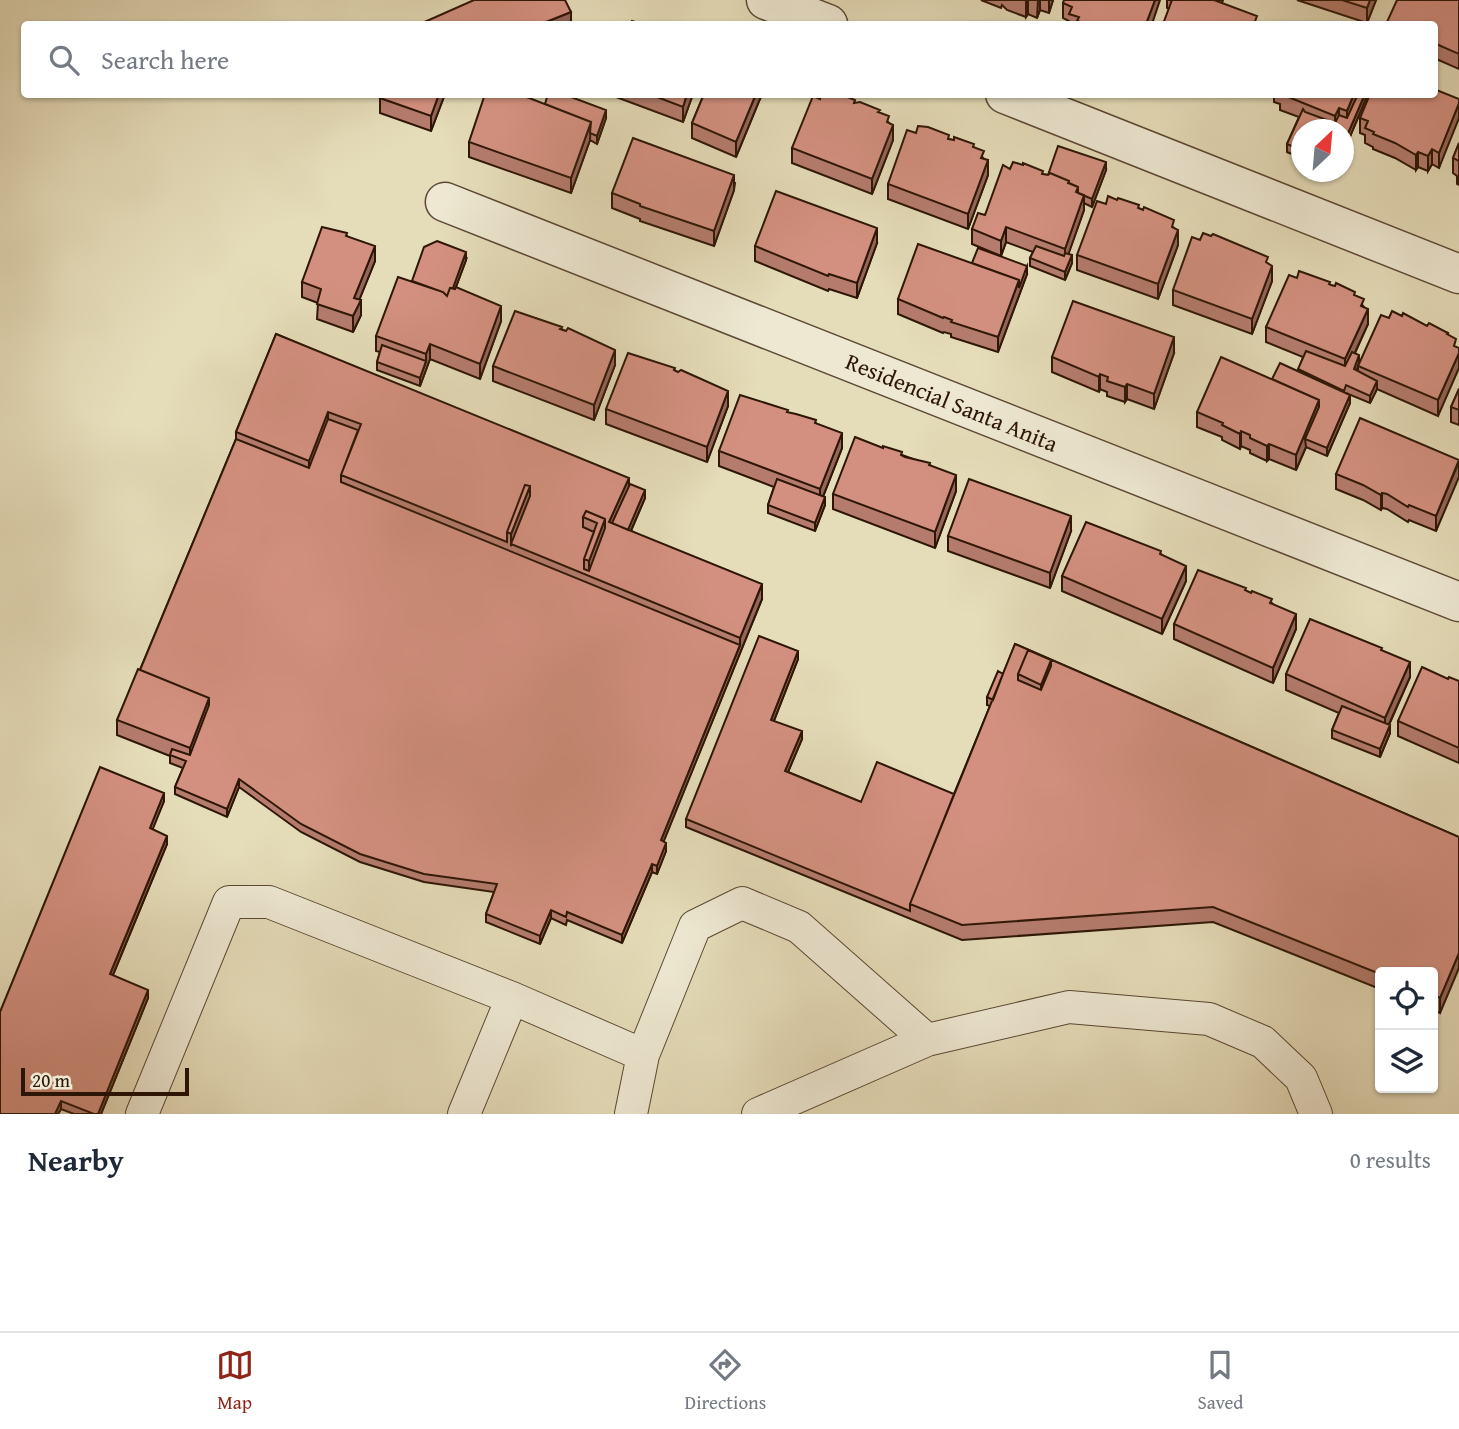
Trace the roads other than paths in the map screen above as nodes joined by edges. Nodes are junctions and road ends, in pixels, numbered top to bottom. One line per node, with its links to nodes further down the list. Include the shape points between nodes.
1 (766, 0): 2 (street)
2 (820, 21)
3 (1015, 98): 5 (street)
4 (445, 202): 6 (street, Residencial Santa Anita)
5 (1459, 274)
6 (1459, 602)
7 (512, 998): 9 (lane); 10 (lane, via 269,902 229,902); 11 (lane)
8 (927, 1040): 9 (lane, via 799,927 742,904 695,926); 13 (lane); 14 (lane, via 1069,1007 1209,1019 1263,1042 1301,1079)
9 (643, 1055): 12 (lane)
10 (142, 1114)
11 (464, 1114)
12 (631, 1114)
13 (758, 1114)
14 (1316, 1114)

